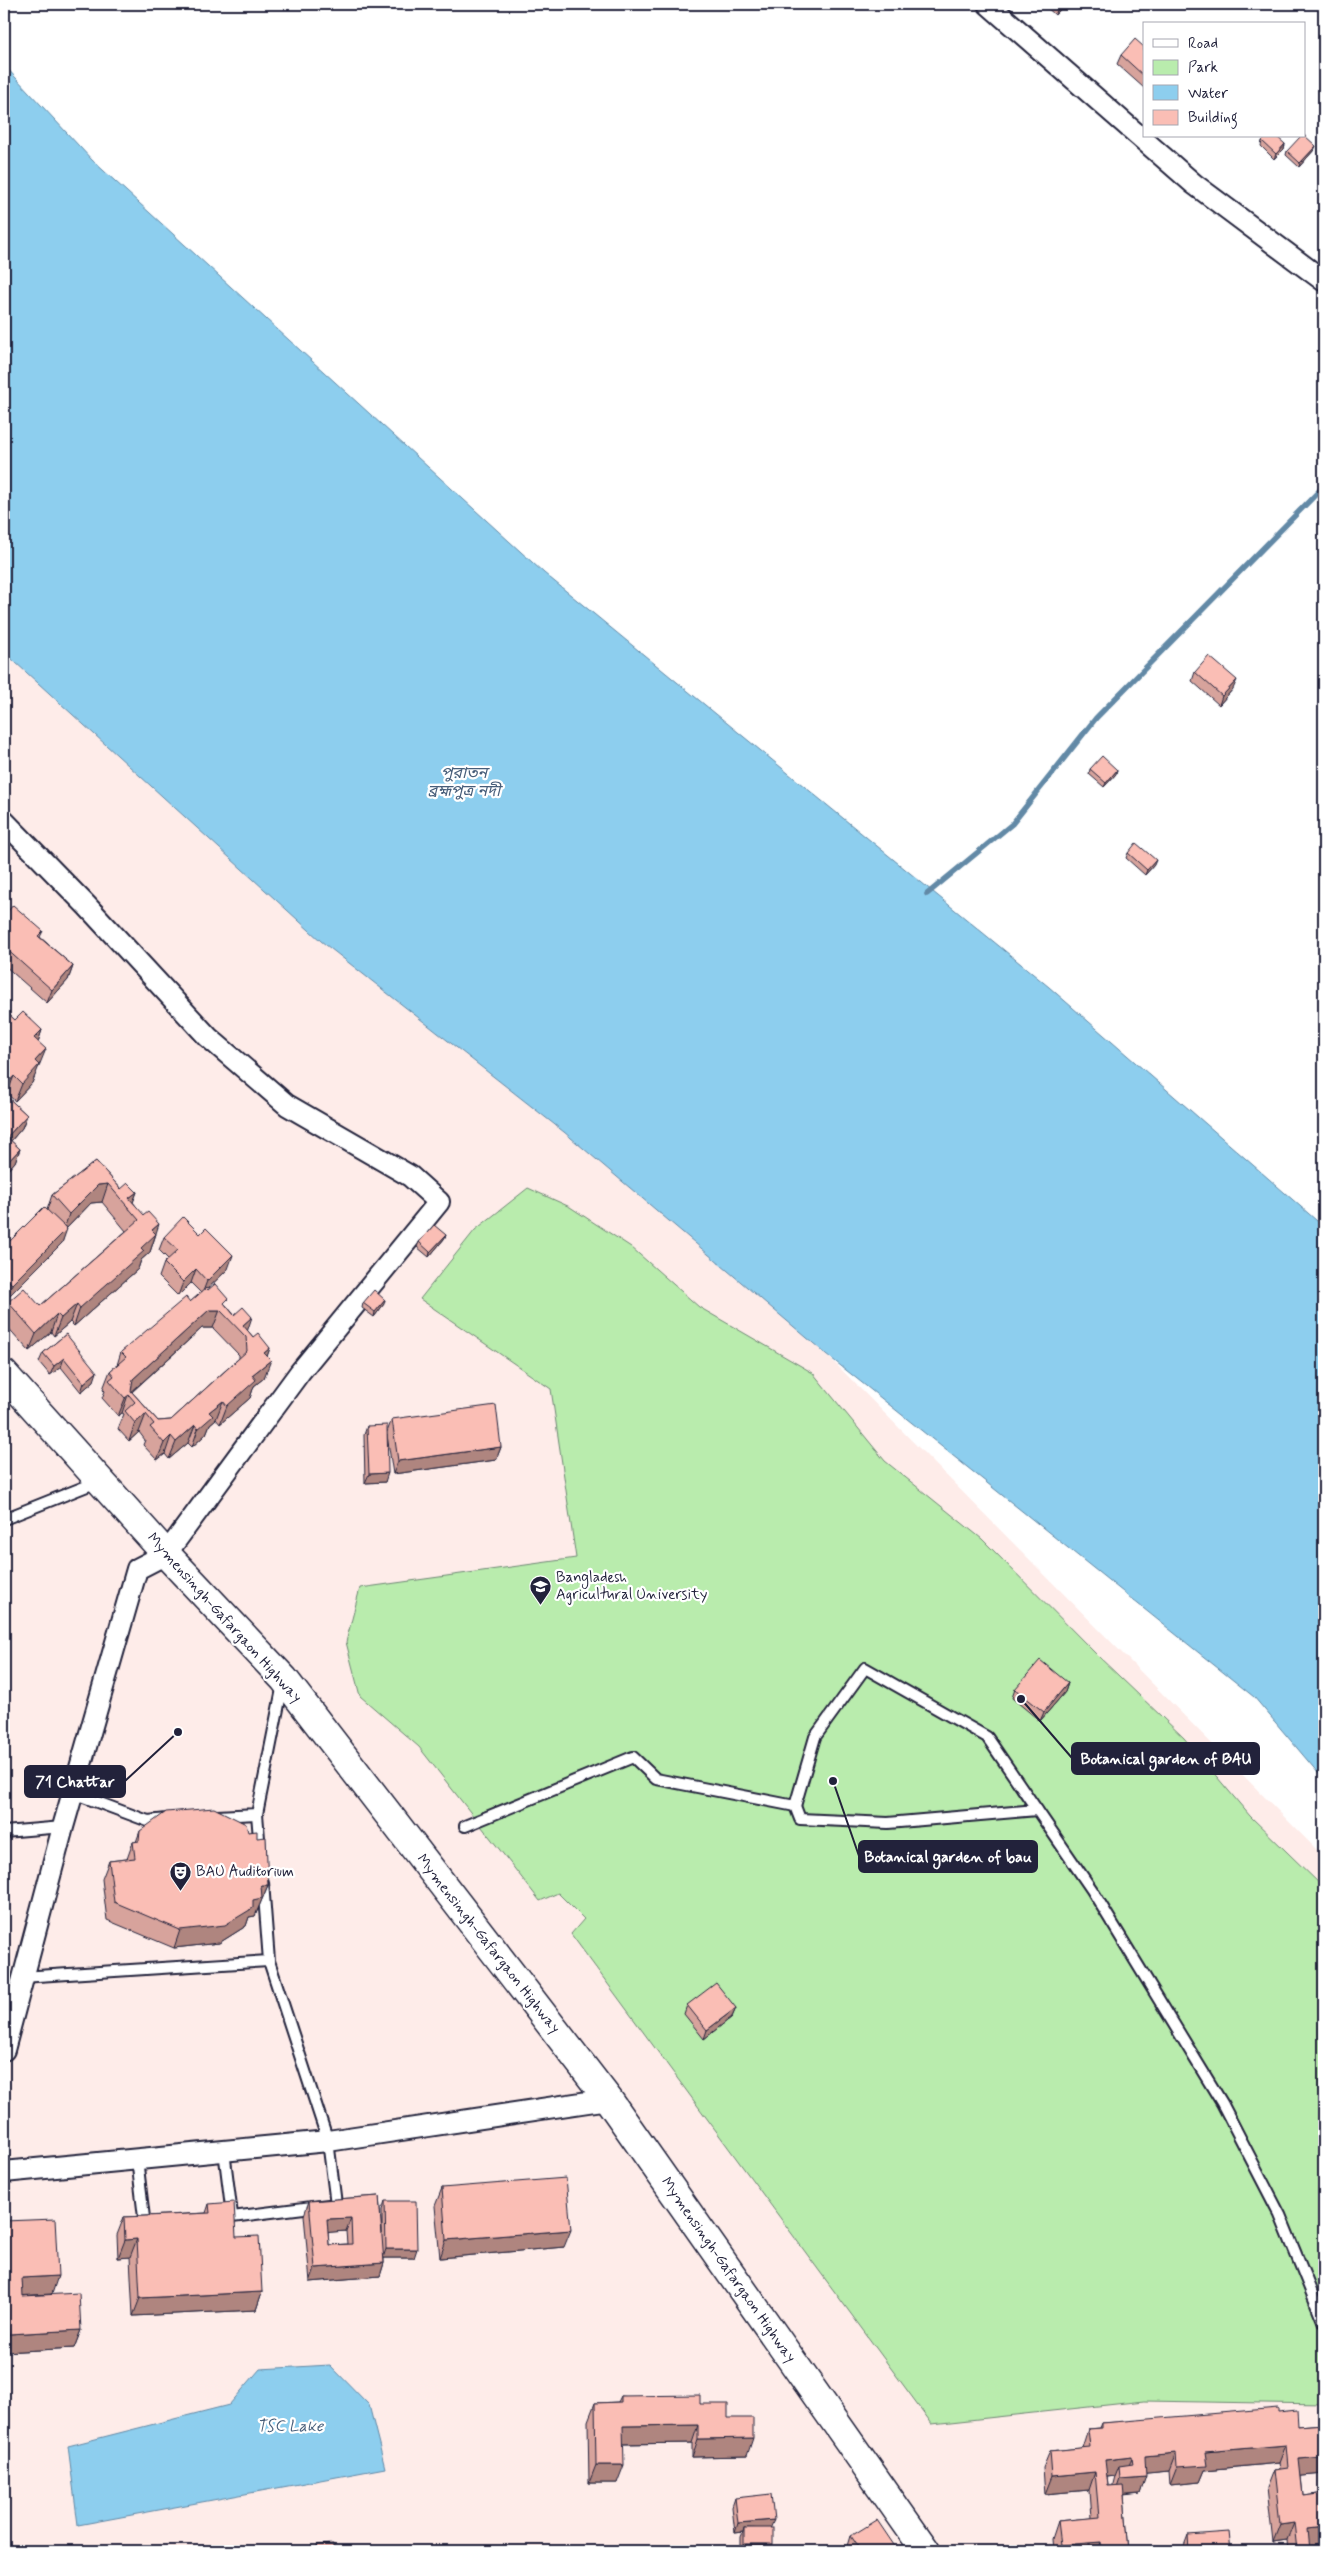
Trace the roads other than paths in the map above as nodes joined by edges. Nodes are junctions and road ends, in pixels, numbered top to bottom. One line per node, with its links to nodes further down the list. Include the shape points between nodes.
1 (988, 4): 2 (street, via 1194,184)
2 (1324, 281)
3 (4, 821): 7 (street, via 208,1037 287,1105 410,1176 439,1202 300,1372)
4 (4, 1374): 5 (main road, Mymensingh-Gafargaon Highway)
5 (100, 1480): 6 (lane); 7 (main road, Mymensingh-Gafargaon Highway)
6 (4, 1519)
7 (166, 1554): 8 (main road, Mymensingh-Gafargaon Highway); 9 (street, via 137,1569)
8 (284, 1679): 12 (lane); 21 (main road, Mymensingh-Gafargaon Highway)
9 (73, 1793): 14 (lane, via 148,1821); 16 (street)
10 (794, 1806): 11 (lane, via 800,1819 888,1823); 11 (lane, via 815,1737 865,1668 987,1737); 15 (lane, via 656,1779 633,1757)
11 (1037, 1810): 27 (lane, via 1092,1890 1222,2103 1280,2215)
12 (257, 1814): 13 (lane); 18 (lane)
13 (208, 1817)
14 (178, 1819)
15 (465, 1826)
16 (63, 1827): 17 (lane); 19 (street)
17 (4, 1832)
18 (269, 1961): 19 (lane); 22 (lane)
19 (22, 1977): 20 (street)
20 (4, 2050)
21 (608, 2099): 22 (street); 28 (main road, Mymensingh-Gafargaon Highway)
22 (328, 2141): 23 (street); 23 (lane, via 336,2204 228,2217)
23 (224, 2151): 24 (street)
24 (137, 2159): 25 (street); 26 (lane, via 145,2226)
25 (4, 2172)
26 (155, 2225)
27 (1324, 2324)
28 (926, 2551)

